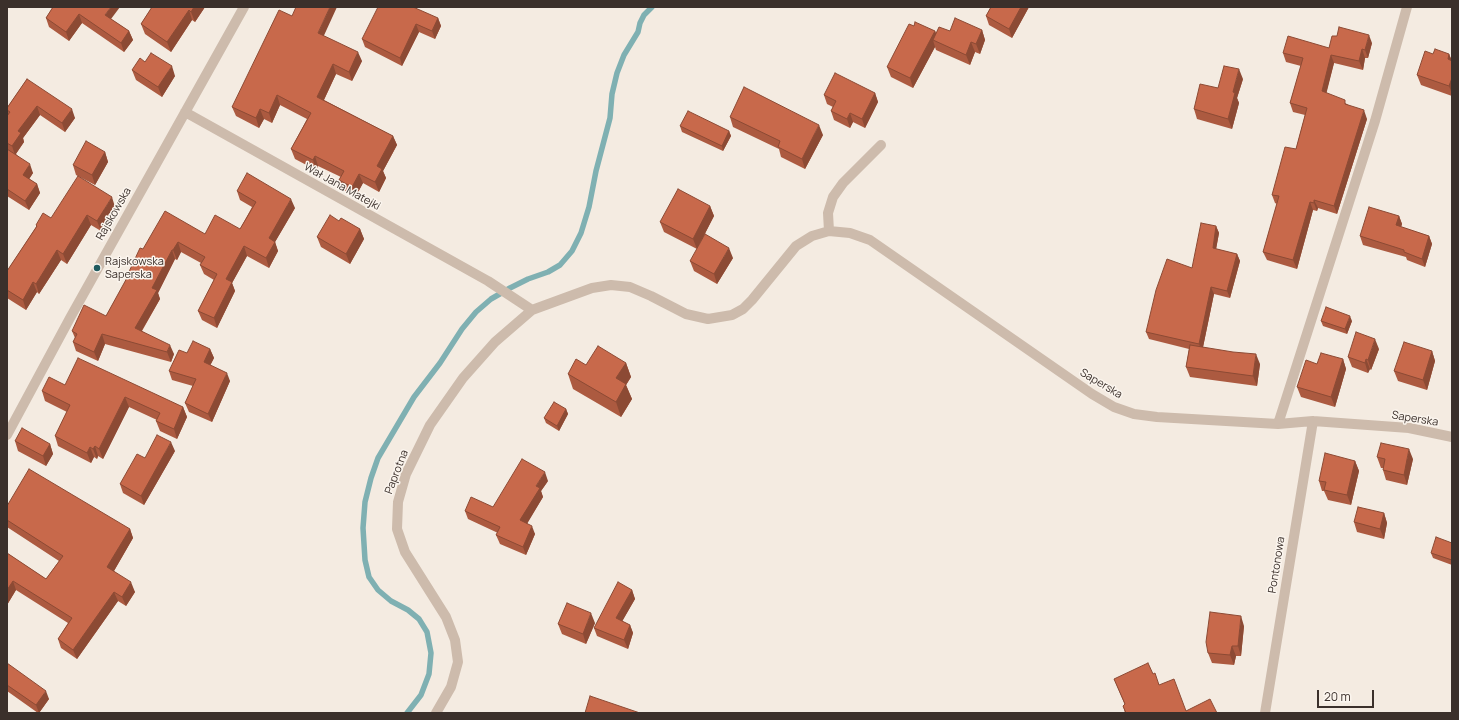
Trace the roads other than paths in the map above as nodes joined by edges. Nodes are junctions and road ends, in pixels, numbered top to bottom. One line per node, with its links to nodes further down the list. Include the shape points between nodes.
1 (244, 7): 3 (street, Rajskowska)
2 (1407, 7): 8 (street, via 1376,121)
3 (185, 112): 6 (street, Wał Jana Matejki, via 488,281); 9 (street, Rajskowska)
4 (881, 145): 5 (street, via 843,183 833,197 828,213)
5 (829, 231): 6 (street, via 812,236 796,246 752,300 732,315 708,320 686,314 630,287 611,285 592,288); 8 (street, Saperska, via 850,233 870,240 1085,390 1114,407 1134,414)
6 (532, 310): 11 (street, Paprotna, via 494,342 463,378 430,425 406,474 398,502 397,529 406,552 446,618 455,640 458,662 451,686)
7 (1313, 421): 8 (street, Saperska); 10 (street, Saperska, via 1409,428); 12 (street, Pontonowa)
8 (1278, 424)
9 (7, 435)
10 (1452, 437)
11 (436, 713)
12 (1265, 713)

